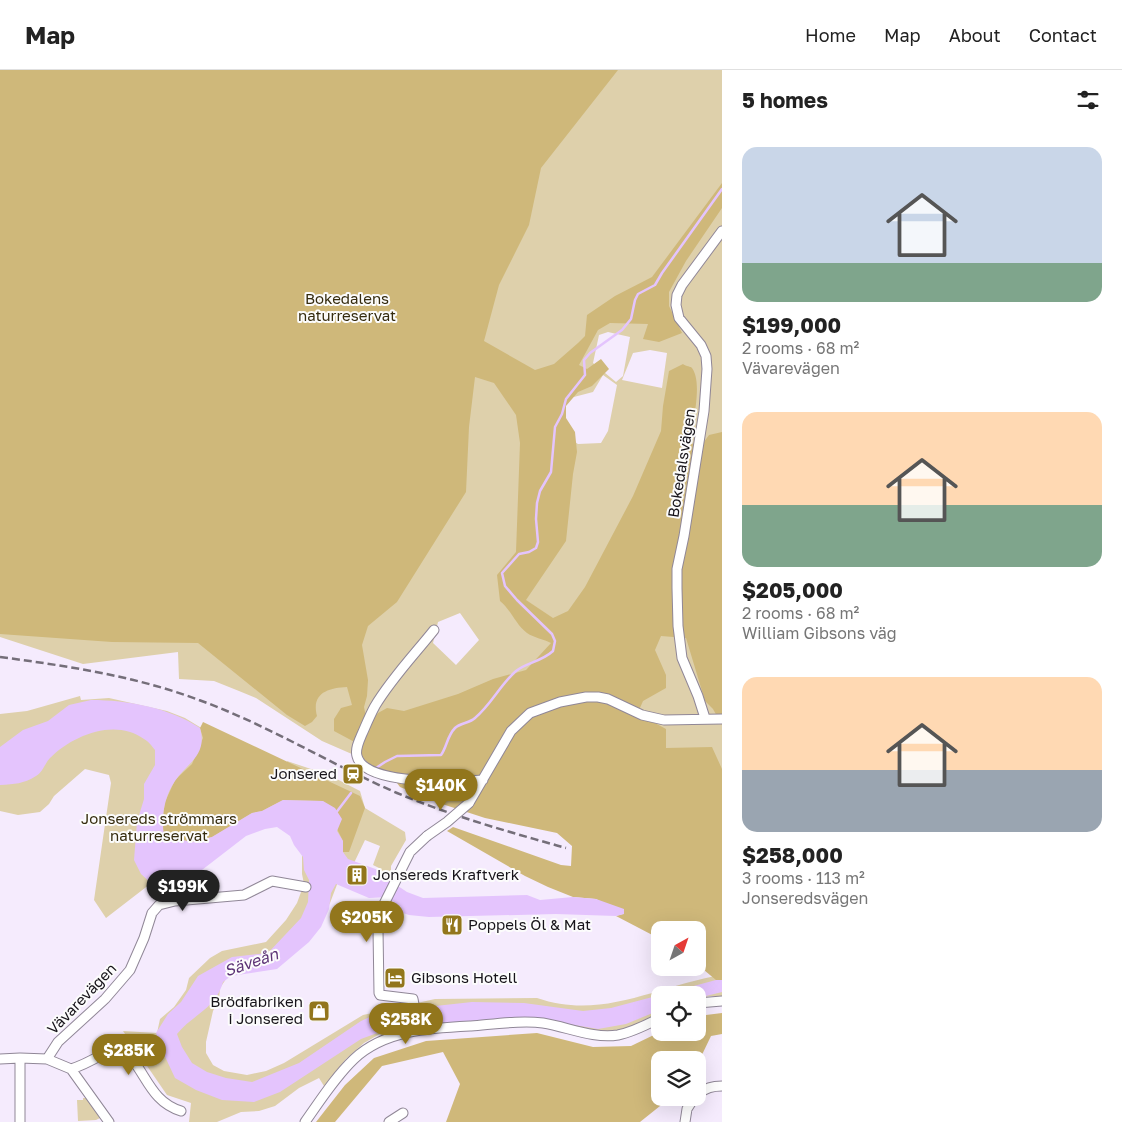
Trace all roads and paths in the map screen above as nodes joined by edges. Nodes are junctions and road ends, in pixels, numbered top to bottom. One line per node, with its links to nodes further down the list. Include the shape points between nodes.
1 (722, 231): 3 (street, Bokedalsvägen, via 682,285 676,305 679,318 701,345 707,369 704,411 677,569 682,658)
2 (434, 630): 5 (street, via 373,708 357,756 369,770 394,777 432,782)
3 (705, 718): 4 (street); 5 (street, via 664,720 642,715 598,697 560,702 530,714 511,731)
4 (722, 719)
5 (483, 780): 10 (street, bridge, via 469,803 410,852 384,904 378,930 380,995 413,999)
6 (306, 888): 13 (street, Vävarevägen, via 272,881 244,895 175,901 159,906 152,913 130,970 106,999 58,1042)
7 (722, 1002): 8 (street)
8 (706, 1003)
9 (651, 1022): 10 (street, via 608,1036 542,1023)
10 (419, 1029): 22 (street, via 377,1042 359,1055)
11 (20, 1058): 12 (street, Vävarevägen); 13 (street, Vävarevägen); 20 (street)
12 (0, 1059)
13 (47, 1059): 14 (street, Vävarevägen)
14 (71, 1068): 18 (street, via 86,1065 118,1046 128,1053 159,1099 170,1108); 21 (street)
15 (722, 1086): 16 (street)
16 (706, 1089)
17 (689, 1106): 24 (street)
18 (181, 1111)
19 (403, 1113): 23 (street)
20 (20, 1122)
21 (109, 1122)
22 (305, 1122)
23 (389, 1122)
24 (685, 1122)

